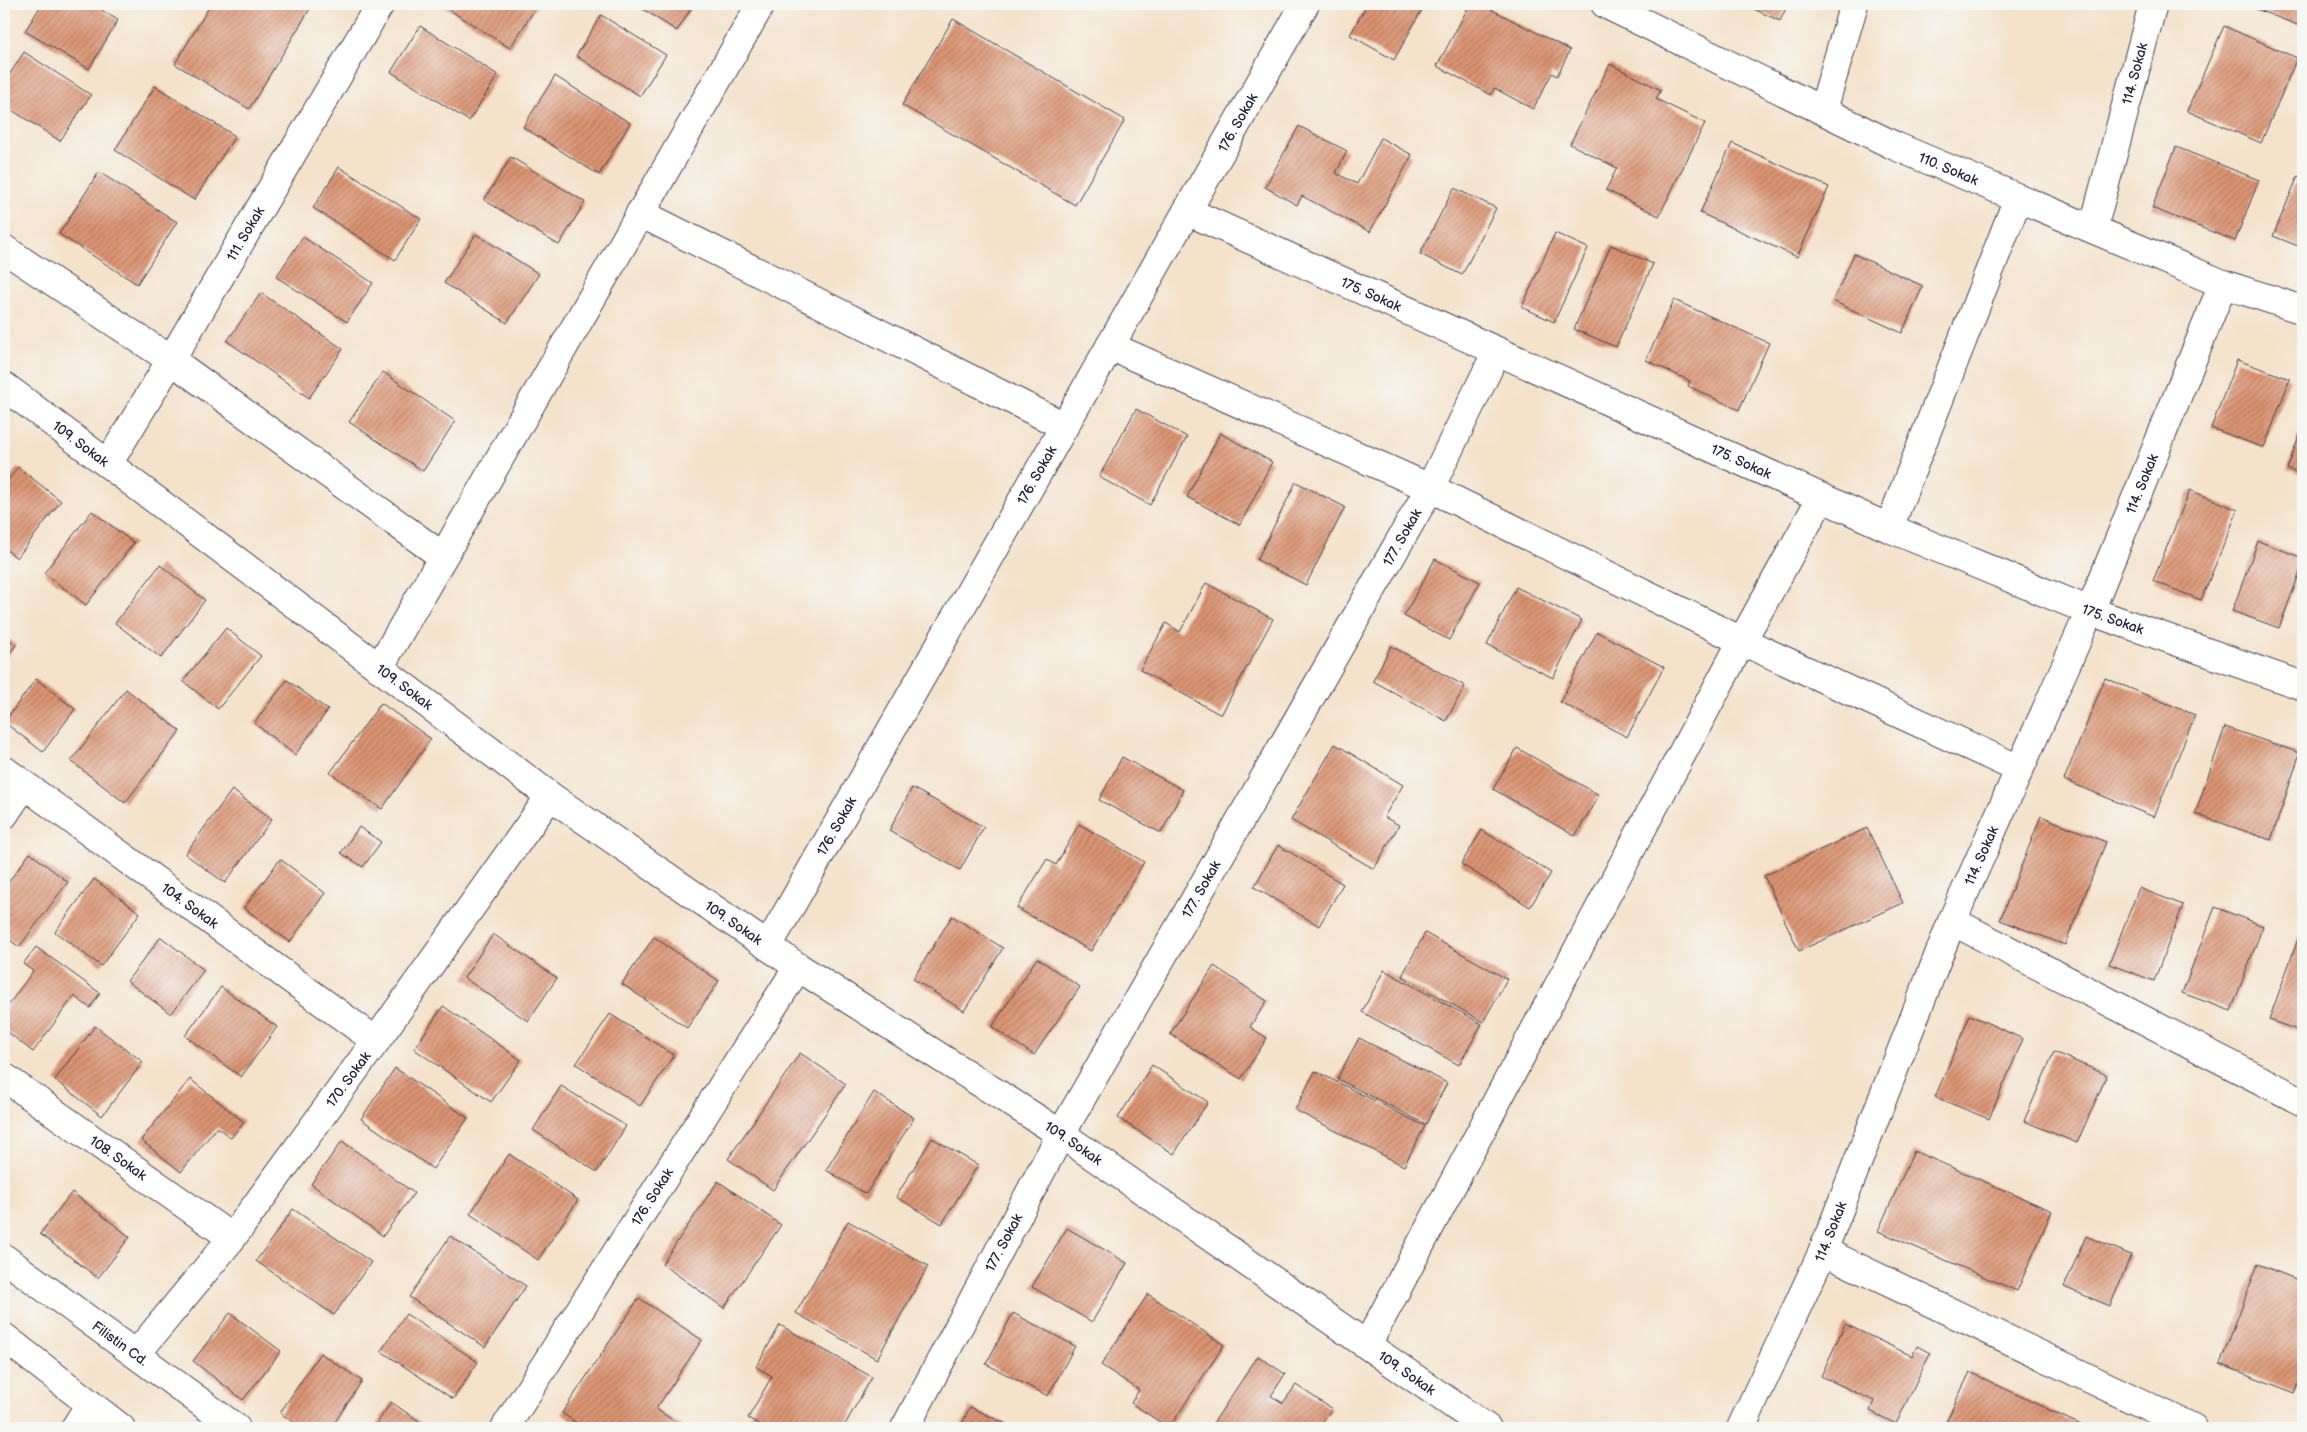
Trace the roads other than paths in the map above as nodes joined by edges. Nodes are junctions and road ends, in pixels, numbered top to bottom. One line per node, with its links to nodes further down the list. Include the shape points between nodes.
1 (380, 4): 17 (street, 111. Sokak)
2 (761, 4): 10 (street)
3 (1305, 4): 9 (street, 176. Sokak)
4 (1605, 4): 7 (street, 110. Sokak)
5 (1854, 4): 7 (street)
6 (2153, 4): 11 (street, 114. Sokak)
7 (1823, 110): 8 (street, 110. Sokak, via 1895,146)
8 (2018, 198): 11 (street, 110. Sokak); 23 (street)
9 (1187, 211): 15 (street, 176. Sokak); 16 (street, 175. Sokak)
10 (640, 213): 19 (street); 24 (street)
11 (2093, 229): 13 (street, 110. Sokak)
12 (4, 249): 17 (street)
13 (2223, 284): 14 (street, 110. Sokak); 25 (street, 114. Sokak)
14 (2303, 310)
15 (1110, 346): 19 (street, 176. Sokak); 21 (street)
16 (1497, 351): 21 (street, 177. Sokak); 22 (street, 175. Sokak)
17 (171, 360): 20 (street, 111. Sokak); 24 (street)
18 (4, 386): 20 (street, 109. Sokak)
19 (1064, 426): 34 (street, 176. Sokak)
20 (108, 464): 27 (street, 109. Sokak)
21 (1430, 488): 26 (street); 39 (street, 177. Sokak)
22 (1821, 498): 23 (street, 175. Sokak); 26 (street)
23 (1889, 528): 25 (street, 175. Sokak)
24 (442, 556): 27 (street)
25 (2090, 611): 28 (street, 175. Sokak); 29 (street, 114. Sokak)
26 (1742, 641): 29 (street); 44 (street)
27 (379, 668): 31 (street, 109. Sokak)
28 (2303, 686)
29 (2019, 769): 33 (street, 114. Sokak)
30 (14, 778): 32 (street); 36 (street, 104. Sokak)
31 (550, 796): 34 (street, 109. Sokak); 36 (street, 170. Sokak)
32 (4, 815)
33 (1952, 921): 38 (street); 41 (street, 114. Sokak)
34 (768, 946): 35 (street, 109. Sokak)
35 (798, 967): 39 (street, 109. Sokak); 47 (street, 176. Sokak)
36 (376, 1041): 40 (street, 170. Sokak)
37 (4, 1077): 40 (street, 108. Sokak)
38 (2303, 1102)
39 (1062, 1134): 44 (street, 109. Sokak); 51 (street, 177. Sokak)
40 (232, 1238): 45 (street, 170. Sokak)
41 (1823, 1251): 53 (street, 114. Sokak); 54 (street)
42 (4, 1258): 45 (street, Filistin Cd.)
43 (4, 1337): 46 (street)
44 (1367, 1344): 52 (street, 109. Sokak)
45 (136, 1353): 50 (street, Filistin Cd.)
46 (90, 1404): 48 (street); 49 (street)
47 (513, 1425)
48 (75, 1428)
49 (121, 1428)
50 (236, 1428)
51 (905, 1428)
52 (1487, 1428)
53 (1741, 1428)
54 (2193, 1428)

